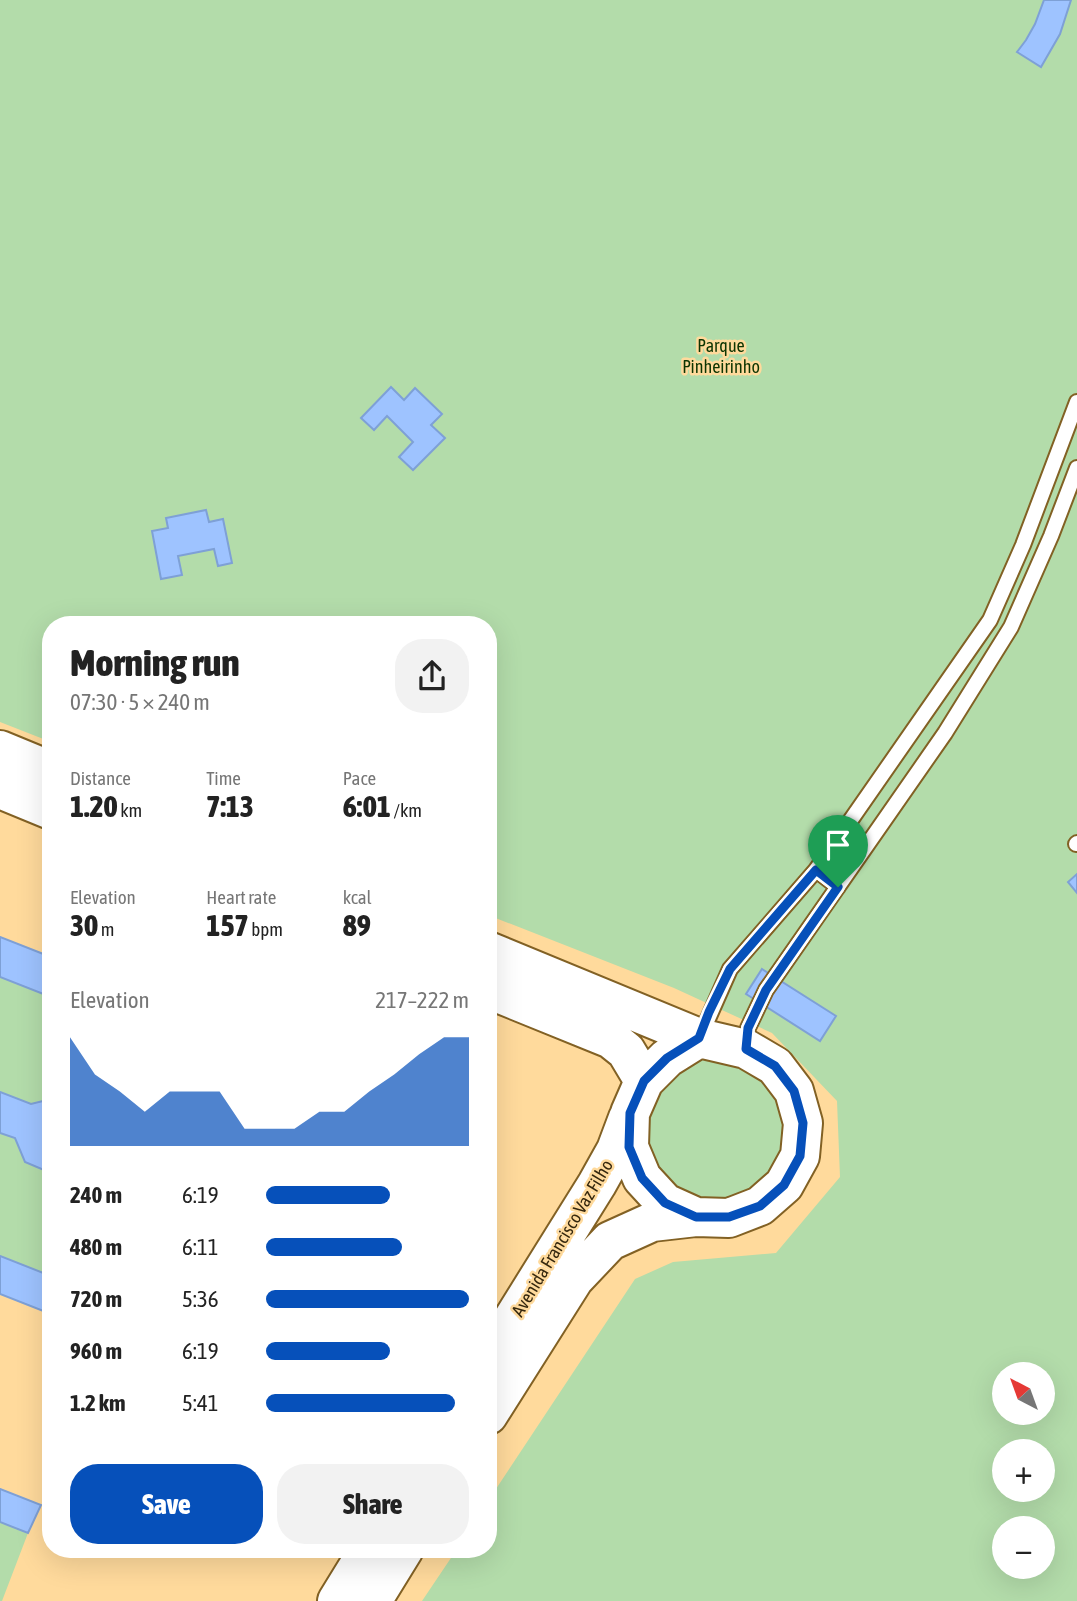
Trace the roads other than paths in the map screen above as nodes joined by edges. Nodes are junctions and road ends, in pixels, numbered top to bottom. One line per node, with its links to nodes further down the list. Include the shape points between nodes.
1 (1077, 402): 7 (lane, via 990,620)
2 (1077, 468): 8 (lane, via 1011,627 945,733)
3 (0, 750): 4 (main road)
4 (42, 767)
5 (0, 789): 6 (main road)
6 (42, 806)
7 (816, 870): 8 (lane); 11 (lane, via 730,969)
8 (838, 887): 12 (lane, via 766,990 748,1028)
9 (497, 955): 11 (main road)
10 (497, 993): 13 (main road, via 611,1039 626,1051)
11 (699, 1038): 12 (main road); 13 (main road, via 667,1058)
12 (746, 1049): 14 (main road, via 775,1066 794,1091 803,1123 800,1156 784,1185 760,1206 729,1217)
13 (637, 1097): 14 (main road, via 629,1147 642,1178 665,1203); 15 (main road, Avenida Francisco Vaz Filho, via 597,1184)
14 (696, 1217): 16 (main road, Avenida Francisco Vaz Filho, via 652,1222 611,1241 574,1279)
15 (497, 1345)
16 (497, 1401)
17 (363, 1558): 19 (main road)
18 (398, 1558): 20 (main road)
19 (337, 1601)
20 (372, 1601)

